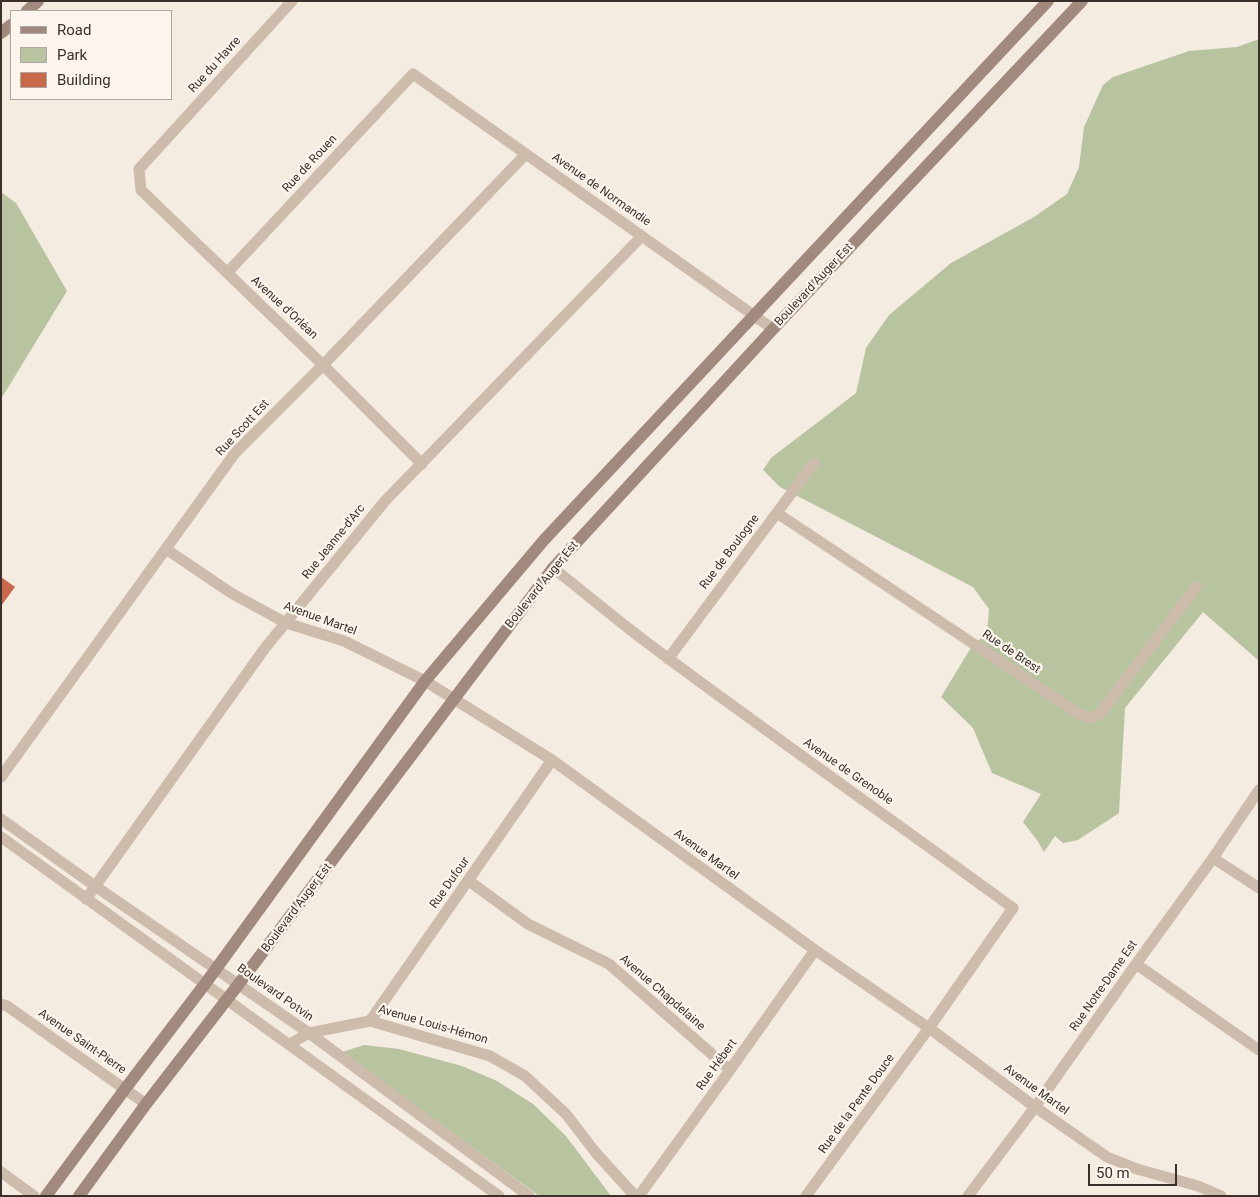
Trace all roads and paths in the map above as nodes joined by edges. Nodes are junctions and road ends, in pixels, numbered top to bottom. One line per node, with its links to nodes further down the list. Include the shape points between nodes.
1 (38, 1): 5 (main road)
2 (292, 1): 8 (street, Rue du Havre)
3 (1048, 1): 11 (main road, Boulevard Auger Est)
4 (1082, 1): 12 (main road, Boulevard Auger Est)
5 (27, 10)
6 (413, 74): 7 (street, Avenue de Normandie); 10 (street, Rue de Rouen)
7 (526, 154): 9 (street, Avenue de Normandie); 13 (street, Rue Scott Est)
8 (139, 169): 10 (street, Avenue d'Orléan, via 141,190)
9 (642, 236): 11 (street, Avenue de Normandie); 15 (street, Rue Jeanne-d'Arc)
10 (227, 273): 13 (street, Avenue d'Orléan)
11 (754, 315): 12 (street, Avenue de Normandie); 22 (main road, Boulevard Auger Est, via 544,540)
12 (773, 329): 18 (main road, Boulevard Auger Est)
13 (324, 365): 15 (street, Avenue d'Orléan); 17 (street, Rue Scott Est, via 235,453)
14 (814, 463): 16 (street, Rue de Boulogne)
15 (422, 464): 20 (street, Rue Jeanne-d'Arc, via 385,501)
16 (777, 513): 19 (street, Rue de Brest, via 1076,712 1090,718 1099,715); 21 (street, Rue de Boulogne)
17 (166, 549): 20 (street, Avenue Martel, via 231,593); 25 (street, Rue Scott Est)
18 (553, 568): 21 (street, Avenue de Grenoble); 23 (main road, Boulevard Auger Est)
19 (1196, 587)
20 (286, 623): 22 (street, Avenue Martel, via 344,642); 31 (street, Rue Jeanne-d'Arc)
21 (668, 659): 42 (street, Avenue de Grenoble, via 1013,908)
22 (426, 681): 23 (street, Avenue Martel); 36 (main road, Boulevard Auger Est)
23 (454, 698): 24 (street, Avenue Martel); 38 (main road, Boulevard Auger Est)
24 (552, 760): 30 (street, Rue Dufour); 34 (street, Avenue Martel)
25 (1, 777)
26 (1259, 790): 29 (street, Rue Notre-Dame Est)
27 (1, 818): 31 (street, Boulevard Potvin)
28 (1, 837): 33 (street)
29 (1213, 858): 32 (street); 35 (street, Rue Notre-Dame Est)
30 (469, 881): 41 (street, Rue Dufour); 46 (street, Avenue Chapdelaine, via 528,924 609,964)
31 (95, 886): 33 (street, Rue Jeanne-d'Arc); 36 (street, Boulevard Potvin)
32 (1259, 888)
33 (86, 899): 37 (street)
34 (815, 950): 42 (street, Avenue Martel); 46 (street, Rue Hébert)
35 (1136, 964): 45 (street); 49 (street, Rue Notre-Dame Est)
36 (216, 969): 37 (main road, Boulevard Auger Est); 38 (street, Boulevard Potvin)
37 (205, 984): 39 (street); 47 (main road, Boulevard Auger Est)
38 (238, 985): 39 (main road, Boulevard Auger Est); 43 (street, Boulevard Potvin)
39 (226, 1000): 44 (street); 48 (main road, Boulevard Auger Est)
40 (1, 1004): 47 (street, Avenue Saint-Pierre)
41 (370, 1021): 43 (street, Avenue Louis-Hémon); 58 (street, Avenue Louis-Hémon, via 490,1056 525,1076 566,1114)
42 (929, 1028): 49 (street, Avenue Martel); 60 (street, Rue de la Pente Douce)
43 (309, 1033): 44 (street, Avenue Louis-Hémon); 50 (street, Boulevard Potvin)
44 (290, 1044): 52 (street)
45 (1259, 1050)
46 (730, 1070): 59 (street, Rue Hébert)
47 (125, 1089): 48 (street, Avenue Saint-Pierre); 54 (main road, Boulevard Auger Est)
48 (146, 1104): 55 (main road, Boulevard Auger Est)
49 (1035, 1107): 61 (street, Rue Notre-Dame Est); 62 (street, Avenue Martel, via 1107,1157)
50 (478, 1159): 52 (street); 57 (street, Boulevard Potvin)
51 (1, 1172): 53 (street)
52 (467, 1173): 56 (street)
53 (34, 1196)
54 (46, 1196)
55 (79, 1196)
56 (499, 1196)
57 (529, 1196)
58 (634, 1196)
59 (639, 1196)
60 (806, 1196)
61 (968, 1196)
62 (1221, 1196)

